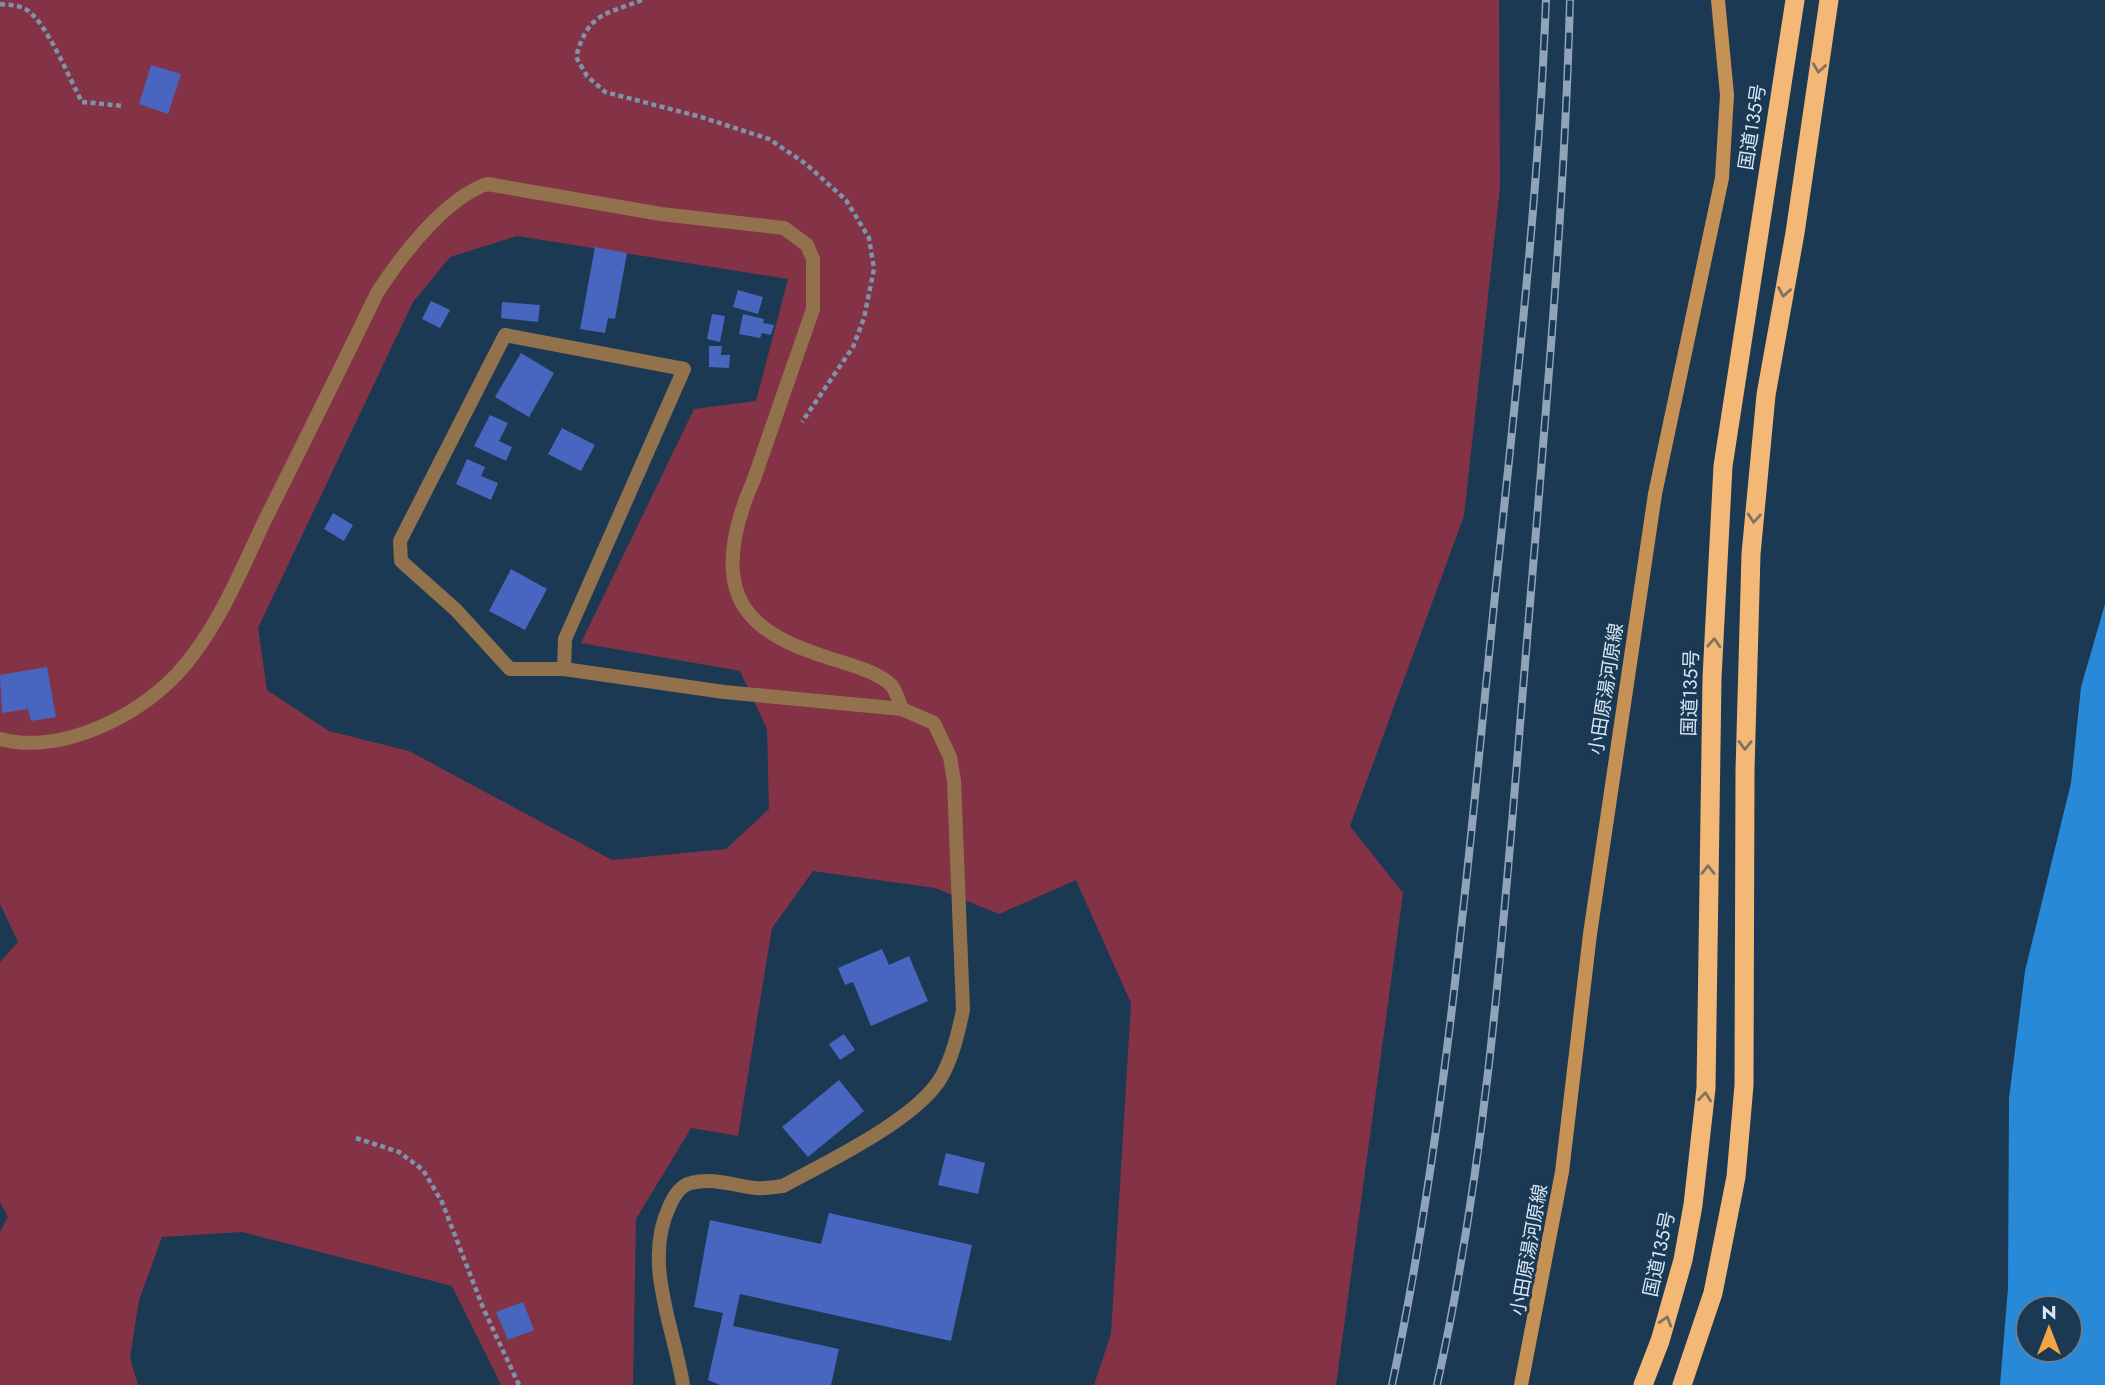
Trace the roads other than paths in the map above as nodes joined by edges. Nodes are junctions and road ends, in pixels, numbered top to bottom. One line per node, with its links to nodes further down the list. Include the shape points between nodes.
1 (1718, 0): 8 (main road, 小田原湯河原線, via 1727,95 1722,178 1655,494 1592,921 1562,1172)
2 (1795, 0): 9 (highway, 国道135号, one-way to 2, via 1683,1260 1702,1124 1709,1022 1712,678 1723,466)
3 (1829, 0): 10 (highway, one-way to 10, via 1766,395 1751,554 1744,1085 1738,1154 1721,1261)
4 (564, 669): 4 (street, via 510,669 456,610 401,561 400,541 409,519 505,335 684,369 565,639); 5 (street, via 724,692)
5 (902, 709): 6 (street, via 892,685 794,646 755,620 739,598 734,533 813,309 813,259 807,245 784,228 661,214 487,184 458,201 408,249 377,293 233,586 178,673 136,708 100,726 41,742); 7 (street, via 934,723 950,757 954,781 962,1010 956,1045 941,1079 916,1107 783,1186 758,1188 709,1181 689,1183 675,1194 663,1219 660,1284)
6 (0, 739)
7 (683, 1385)
8 (1521, 1385)
9 (1643, 1385)
10 (1682, 1385)

